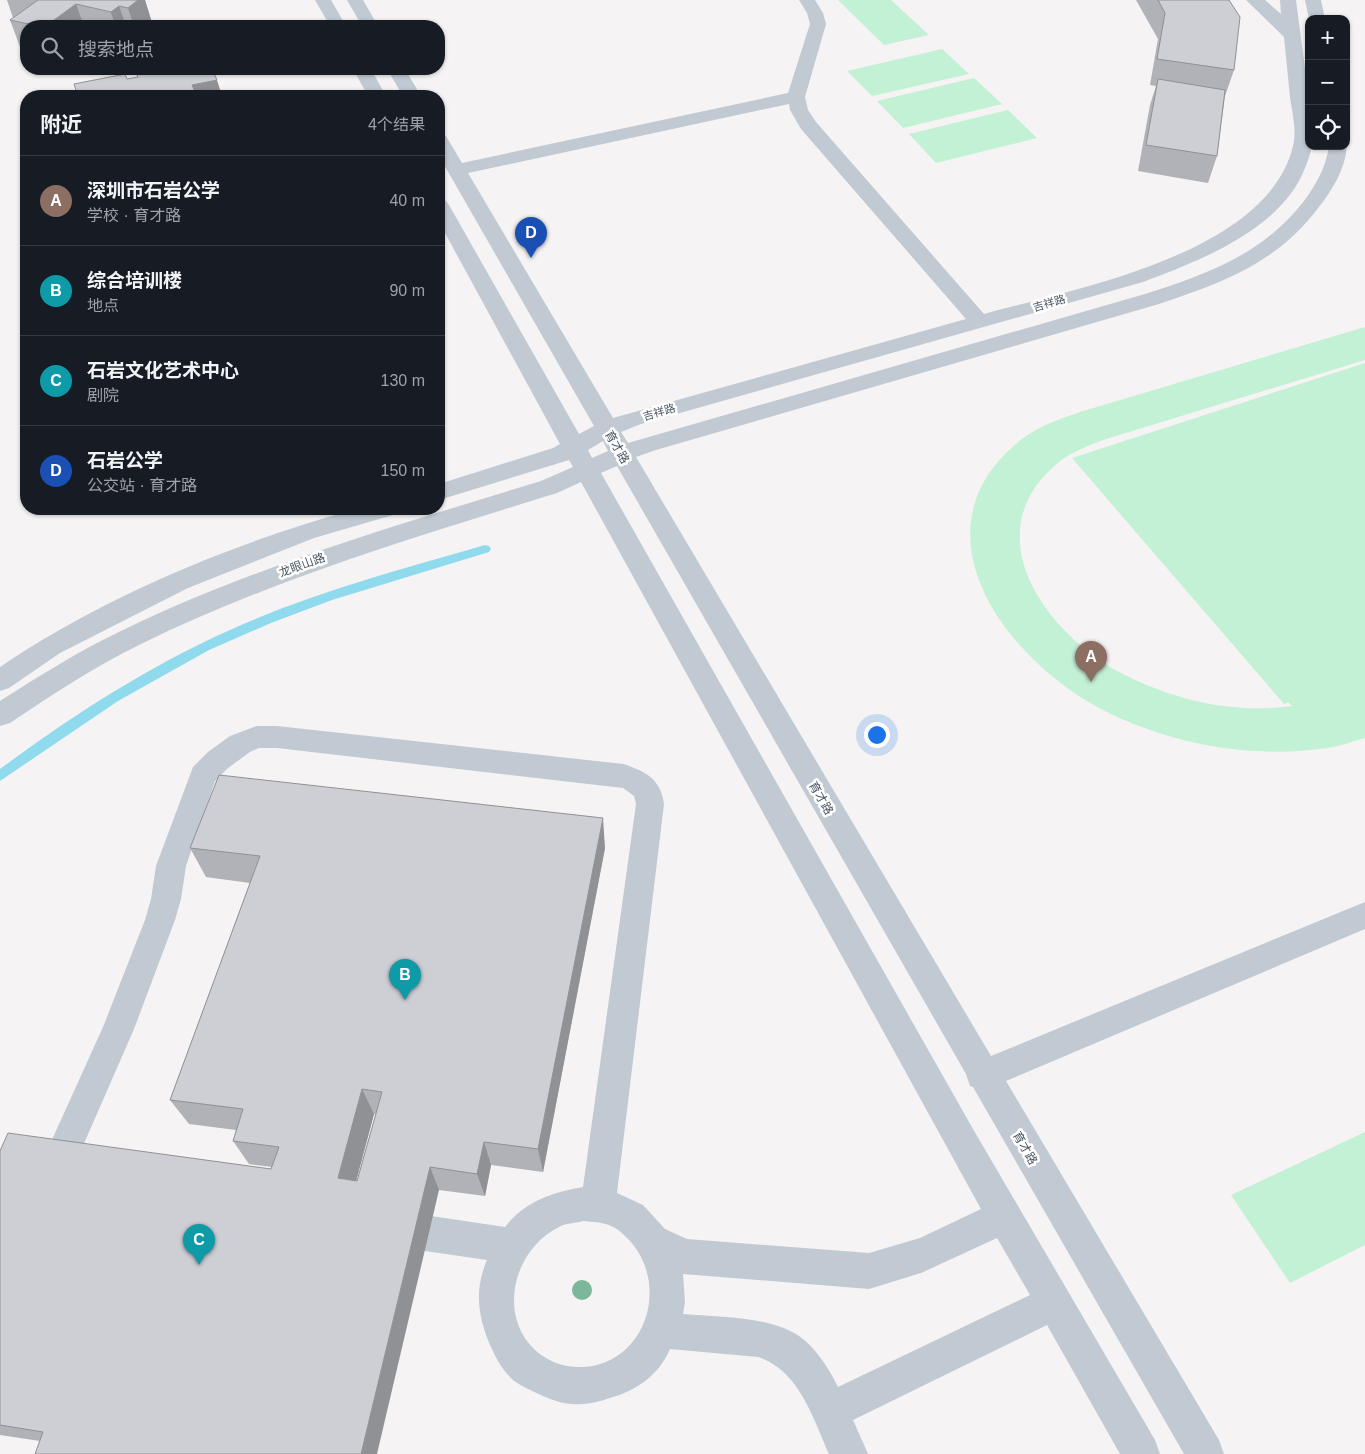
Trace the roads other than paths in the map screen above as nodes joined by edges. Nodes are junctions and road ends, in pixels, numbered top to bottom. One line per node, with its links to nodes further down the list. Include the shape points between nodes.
1 (323, 0): 8 (street)
2 (355, 0): 9 (street)
3 (807, 0): 15 (street, via 816,13 818,24)
4 (1254, 0): 10 (street)
5 (1288, 0): 10 (street, 吉祥路)
6 (1313, 0): 7 (street)
7 (1315, 15)
8 (335, 20)
9 (367, 20)
10 (1292, 35): 20 (street, 吉祥路, via 1303,143 1296,170 1255,217 1219,243 1181,262)
11 (365, 75): 13 (street)
12 (400, 75): 14 (street)
13 (374, 90)
14 (408, 90)
15 (796, 97): 18 (street); 20 (street, via 808,125)
16 (1338, 150): 21 (street, 吉祥路, via 1327,182 1284,237 1254,260 1206,282 700,429)
17 (445, 151): 18 (street, 育才路)
18 (456, 170): 21 (street, 育才路)
19 (445, 216): 22 (street)
20 (980, 322): 21 (street, 吉祥路, via 685,404)
21 (614, 441): 22 (street, 龙眼山路); 28 (street, 育才路)
22 (581, 458): 23 (street, 龙眼山路, via 561,454); 26 (street, 龙眼山路, via 549,487 329,555 220,595 110,646 27,695); 31 (street)
23 (445, 490)
24 (363, 515): 25 (street, via 305,532 179,581 51,646)
25 (0, 681)
26 (0, 715)
27 (1365, 915): 28 (street)
28 (982, 1075): 40 (street, 育才路)
29 (53, 1178): 30 (street, via 118,1029 160,920 171,866 203,775 240,744 257,738 277,737 624,776 634,779 650,794)
30 (598, 1205): 33 (street, via 636,1221); 34 (street, via 583,1204 555,1210 530,1224)
31 (1004, 1216): 33 (street, via 914,1258 869,1270 687,1257); 35 (street)
32 (364, 1224): 34 (street)
33 (655, 1242): 36 (street, via 666,1270 669,1300)
34 (511, 1246): 36 (street, via 498,1272 495,1302 498,1321 515,1357 537,1376 564,1386 594,1385 622,1375 645,1356)
35 (1054, 1302): 37 (street); 39 (street)
36 (661, 1330): 37 (street, via 758,1339 783,1347 818,1386)
37 (830, 1411): 38 (street)
38 (848, 1454)
39 (1141, 1454)
40 (1205, 1454)

